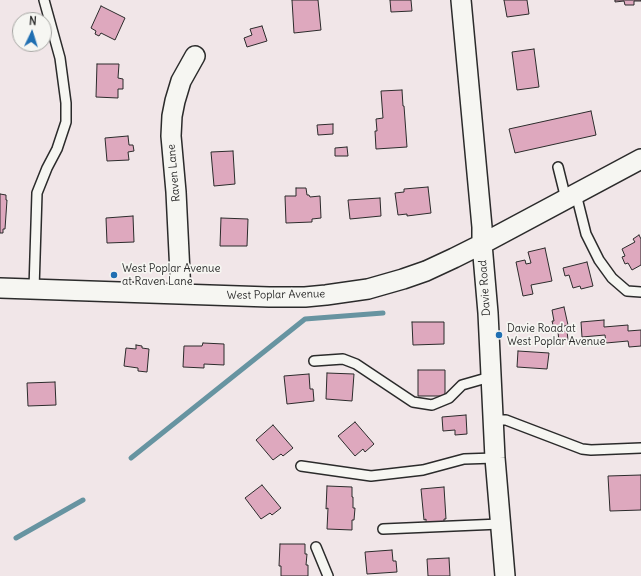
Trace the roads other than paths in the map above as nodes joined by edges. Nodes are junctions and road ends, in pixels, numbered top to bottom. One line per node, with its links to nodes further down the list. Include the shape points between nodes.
1 (44, 0): 9 (lane, via 60,58 66,122 37,193)
2 (461, 0): 7 (street, Davie Road)
3 (195, 56): 11 (street, Raven Lane, via 181,82 172,116 171,136)
4 (641, 159): 6 (street, West Poplar Avenue)
5 (558, 167): 6 (lane)
6 (571, 196): 7 (street, West Poplar Avenue); 10 (lane, via 586,234 599,260 612,278 627,291)
7 (482, 244): 11 (street, West Poplar Avenue, via 426,271 353,291 293,297); 13 (street, Davie Road)
8 (0, 288): 9 (street, West Poplar Avenue)
9 (34, 289): 11 (street, West Poplar Avenue)
10 (641, 292)
11 (181, 294)
12 (314, 360): 13 (lane, via 343,359 356,364 413,402 432,405 449,398 462,385)
13 (490, 377): 14 (street, Davie Road)
14 (493, 420): 15 (lane, via 506,420 582,449); 16 (street, Davie Road)
15 (641, 448)
16 (495, 458): 17 (lane, via 464,459 423,470 371,476); 18 (street, Davie Road)
17 (301, 466)
18 (500, 524): 19 (lane); 22 (street, Davie Road)
19 (383, 529)
20 (316, 547): 21 (lane)
21 (328, 576)
22 (505, 576)

